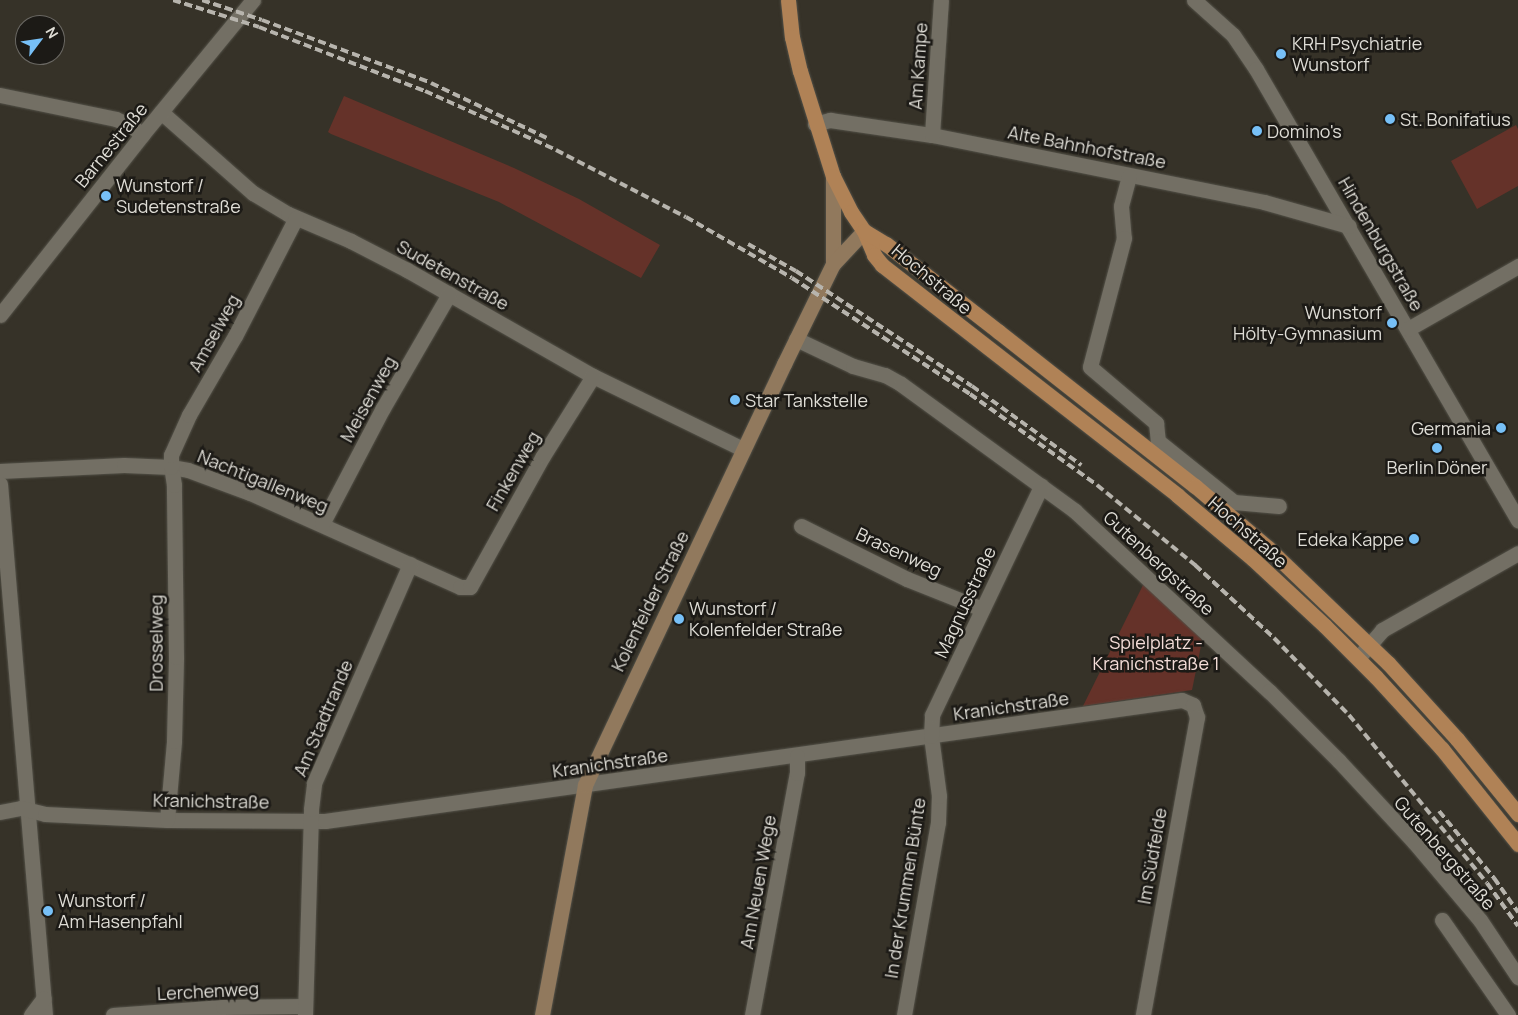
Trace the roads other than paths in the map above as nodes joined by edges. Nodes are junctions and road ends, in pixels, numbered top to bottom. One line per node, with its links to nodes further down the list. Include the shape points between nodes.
1 (253, 0): 6 (street, Barnestraße)
2 (788, 0): 7 (main road, via 796,54)
3 (941, 0): 9 (street, Am Kampe)
4 (1194, 0): 13 (street, Hindenburgstraße, via 1232,35 1256,69)
5 (0, 95): 8 (street, via 116,119)
6 (161, 112): 8 (street, Barnestraße); 12 (street, Sudetenstraße, via 253,193)
7 (815, 124): 9 (street, Alte Bahnhofstraße, via 830,120); 10 (main road)
8 (142, 135): 18 (street, Barnestraße)
9 (932, 135): 11 (street, Alte Bahnhofstraße)
10 (833, 176): 14 (main road); 15 (main road)
11 (1129, 176): 13 (street, Alte Bahnhofstraße, via 1264,202); 27 (street, via 1121,206 1124,238 1090,367 1156,423 1158,441 1234,502)
12 (296, 218): 17 (street, Sudetenstraße, via 351,241); 23 (street, Amselweg, via 175,442)
13 (1349, 226): 19 (street, Hindenburgstraße)
14 (864, 231): 15 (main road, Kolenfelder Straße); 35 (main road, Hochstraße, via 886,244 1195,486 1268,548); 36 (main road, Hochstraße, via 874,255 897,278 1177,495 1253,559)
15 (833, 264): 20 (main road, Kolenfelder Straße)
16 (1518, 266): 19 (street)
17 (450, 294): 21 (street, Sudetenstraße); 29 (street, Meisenweg, via 383,408)
18 (0, 315)
19 (1408, 329): 28 (street, Hindenburgstraße)
20 (796, 339): 22 (main road, Kolenfelder Straße); 26 (street, Gutenbergstraße, via 901,384)
21 (593, 376): 22 (street, Sudetenstraße); 33 (street, Finkenweg, via 543,456)
22 (743, 449): 40 (main road, Kolenfelder Straße)
23 (171, 467): 24 (street, Nachtigallenweg, via 72,466); 29 (street, Nachtigallenweg, via 250,493); 44 (street, Drosselweg, via 174,485 176,657)
24 (0, 471)
25 (0, 484): 41 (street)
26 (1041, 486): 34 (street, Magnusstraße); 48 (street, Gutenbergstraße, via 1075,511 1206,631 1339,761 1480,920)
27 (1279, 506)
28 (1518, 520)
29 (322, 524): 32 (street, Nachtigallenweg)
30 (801, 526): 34 (street, Brasenweg, via 907,579)
31 (1518, 553): 35 (street, via 1382,630)
32 (410, 564): 33 (street, Nachtigallenweg, via 460,587); 45 (street, Am Stadtrande, via 314,783)
33 (470, 587)
34 (982, 609): 38 (street, Magnusstraße, via 932,715)
35 (1371, 645): 36 (street); 43 (main road, Hochstraße, via 1457,739)
36 (1358, 658): 46 (main road, Hochstraße, via 1442,749)
37 (1193, 705): 38 (street, Kranichstraße, via 1182,700); 57 (street, Im Südfelde, via 1197,717)
38 (931, 736): 39 (street, Kranichstraße); 56 (street, In der Krummen Bünte, via 939,796 938,822)
39 (797, 756): 40 (street, Kranichstraße); 55 (street, Am Neuen Wege, via 797,773)
40 (585, 785): 45 (street, Kranichstraße); 54 (main road, Kolenfelder Straße)
41 (29, 810): 42 (street, Kranichstraße, via 21,808); 44 (street, Kranichstraße, via 45,814); 49 (street)
42 (0, 812)
43 (1518, 814)
44 (168, 820): 45 (street, Kranichstraße)
45 (311, 822): 50 (street, Am Stadtrande)
46 (1518, 844)
47 (1442, 920): 58 (street)
48 (1518, 977)
49 (44, 998): 51 (street); 52 (street)
50 (305, 1011): 53 (street, Lerchenweg, via 223,1007)
51 (31, 1015)
52 (46, 1015)
53 (113, 1015)
54 (542, 1015)
55 (752, 1015)
56 (904, 1015)
57 (1143, 1015)
58 (1508, 1015)

